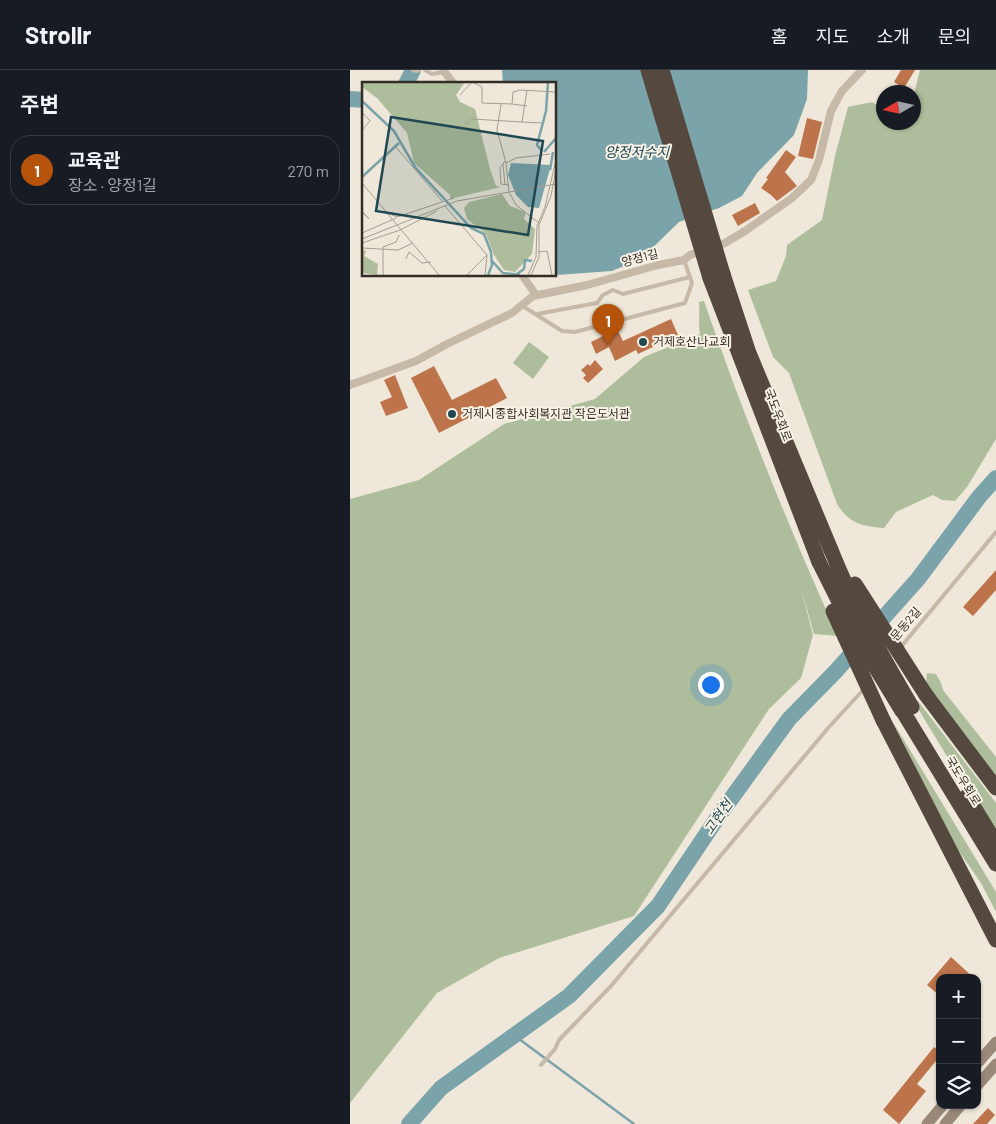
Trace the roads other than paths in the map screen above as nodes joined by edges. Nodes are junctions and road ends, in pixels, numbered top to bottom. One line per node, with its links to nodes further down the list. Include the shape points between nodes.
1 (425, 70): 5 (lane, via 432,74)
2 (648, 70): 9 (highway, bridge)
3 (662, 70): 9 (highway, bridge)
4 (862, 70): 7 (street, 양정1길, via 842,91 831,111 811,180 792,198 745,231)
5 (444, 71): 6 (street)
6 (452, 82)
7 (684, 260): 10 (lane); 11 (street, 양정1길)
8 (523, 276): 11 (street)
9 (716, 276): 16 (highway, 국도우회로); 17 (highway, 국도우회로)
10 (690, 277): 13 (lane, via 623,294 613,290 597,303); 13 (lane, via 692,283 685,303 575,332 562,330)
11 (536, 295): 12 (street, 양정1길)
12 (521, 304): 13 (lane); 14 (street, 양정1길, via 512,313 416,361)
13 (536, 314)
14 (350, 384)
15 (996, 532): 18 (lane, 문동2길)
16 (831, 550): 20 (highway, bridge); 21 (highway, bridge, via 926,695)
17 (818, 562): 20 (highway, bridge, via 854,632); 23 (highway, bridge, via 829,603)
18 (874, 677)
19 (868, 684): 30 (lane, via 611,986 559,1040)
20 (908, 711): 22 (highway, 국도우회로); 24 (highway, 국도우회로)
21 (996, 788)
22 (996, 843)
23 (955, 861): 25 (highway, via 969,875); 26 (highway)
24 (996, 864)
25 (996, 923)
26 (996, 940)
27 (996, 1042): 28 (main road)
28 (981, 1059)
29 (996, 1064): 31 (main road)
30 (541, 1065)
31 (981, 1081)
32 (939, 1109): 34 (main road)
33 (958, 1109): 35 (main road)
34 (927, 1124)
35 (945, 1124)

